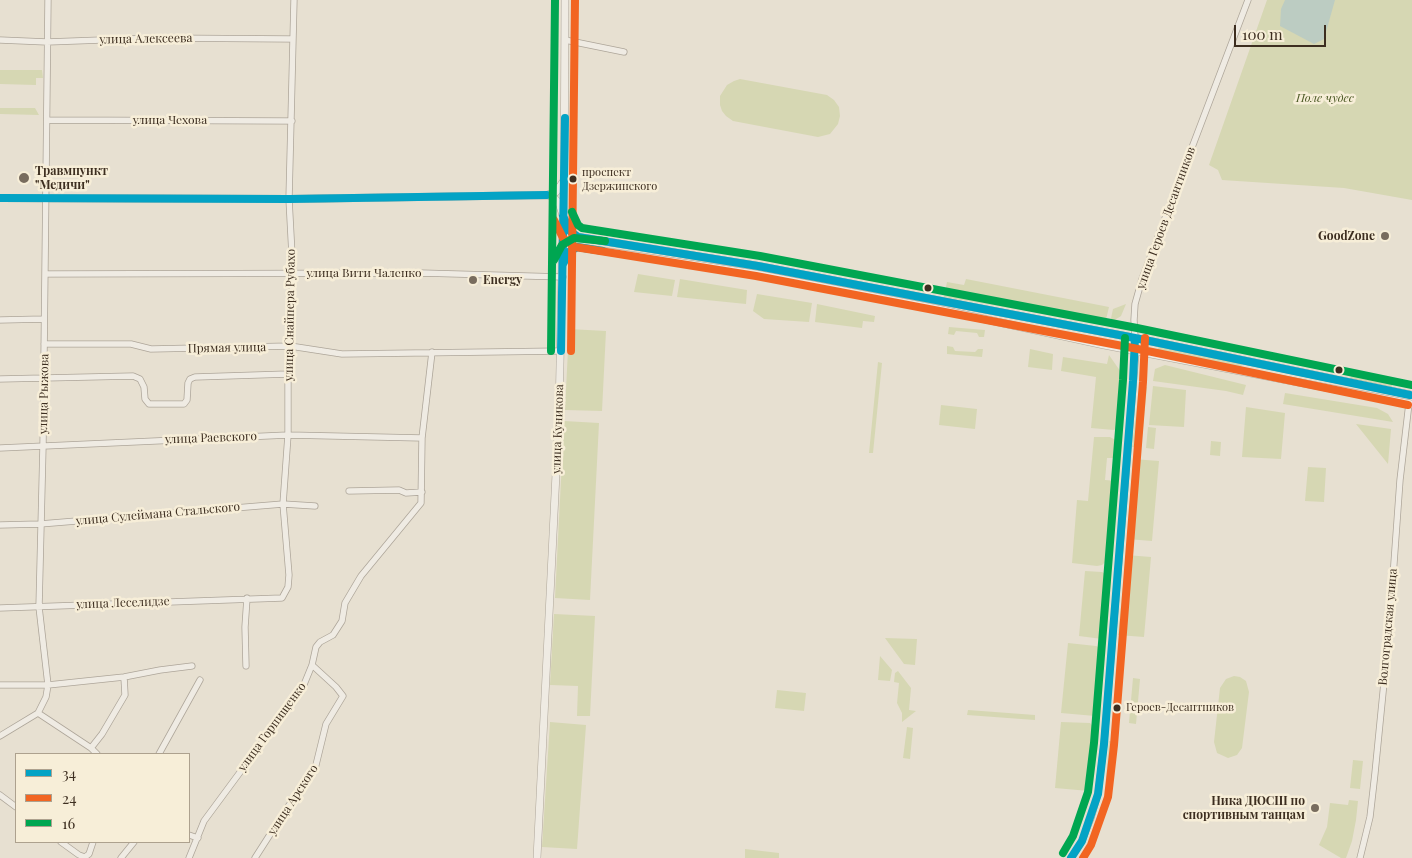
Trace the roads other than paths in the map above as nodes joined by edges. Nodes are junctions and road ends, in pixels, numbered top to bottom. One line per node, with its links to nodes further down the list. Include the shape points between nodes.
1 (48, 0): 8 (street, улица Рыжова)
2 (294, 0): 5 (street, улица Снайпера Рубахо)
3 (565, 0): 7 (street, улица Куникова)
4 (1248, 0): 29 (street, улица Героев Десантников, via 1142,279 1134,312)
5 (293, 39): 8 (street, улица Алексеева, via 156,38); 11 (street, улица Снайпера Рубахо)
6 (0, 40): 8 (street, улица Алексеева)
7 (565, 40): 9 (street); 12 (street, улица Куникова)
8 (47, 42): 10 (street, улица Рыжова)
9 (624, 52)
10 (47, 120): 11 (street, улица Чехова); 15 (street, улица Рыжова)
11 (292, 121): 16 (street, улица Снайпера Рубахо)
12 (564, 179): 13 (street, via 556,192); 17 (street, улица Куникова)
13 (547, 195): 16 (street); 17 (street, via 559,203)
14 (0, 198): 15 (street)
15 (46, 198): 16 (street); 23 (street, улица Рыжова)
16 (289, 199): 24 (street, улица Снайпера Рубахо)
17 (563, 216): 18 (street, via 570,231); 19 (street, улица Куникова)
18 (578, 237): 19 (street); 22 (street)
19 (564, 241): 20 (street); 21 (street, улица Куникова)
20 (577, 248): 21 (street, via 569,252); 25 (street)
21 (563, 264): 26 (street, улица Куникова)
22 (758, 266): 25 (street); 29 (street)
23 (45, 274): 24 (street, улица Вити Чаленко); 27 (street, улица Рыжова)
24 (293, 274): 26 (street, улица Вити Чаленко); 31 (street, улица Снайпера Рубахо)
25 (756, 274): 33 (street)
26 (563, 277): 32 (street, улица Куникова)
27 (44, 319): 28 (street); 30 (street, улица Рыжова)
28 (0, 320)
29 (1135, 338): 33 (street, улица Героев Десантников); 38 (street)
30 (44, 344): 31 (street, Прямая улица, via 131,344 150,349); 36 (street, улица Рыжова)
31 (290, 346): 34 (street, Прямая улица, via 342,354); 35 (street, улица Снайпера Рубахо)
32 (561, 351): 34 (street, Прямая улица); 76 (street, улица Куникова)
33 (1136, 351): 39 (street); 77 (street, улица Героев Десантников, via 1100,779 1091,818)
34 (432, 352): 41 (street, улица Горпищенко)
35 (288, 374): 36 (street, via 195,377 188,383 184,404 149,404 140,379 133,376); 40 (street, улица Снайпера Рубахо)
36 (44, 378): 37 (street); 42 (street, улица Рыжова)
37 (0, 380)
38 (1411, 395): 39 (street, Волгоградская улица)
39 (1410, 404): 78 (street, Волгоградская улица, via 1400,480 1375,772 1370,817)
40 (288, 435): 41 (street, улица Раевского); 42 (street, улица Раевского); 46 (street, улица Снайпера Рубахо)
41 (422, 438): 45 (street, улица Горпищенко)
42 (43, 446): 43 (street, улица Раевского); 48 (street, улица Рыжова)
43 (0, 448)
44 (349, 491): 45 (street)
45 (422, 492): 54 (street, улица Горпищенко, via 418,508 361,576 346,603 342,621 333,635 316,647)
46 (283, 504): 47 (street, улица Сулеймана Стальского); 48 (street, улица Сулеймана Стальского); 51 (street, улица Снайпера Рубахо, via 289,575 288,587)
47 (315, 506)
48 (40, 524): 49 (street, улица Сулеймана Стальского); 52 (street, улица Рыжова)
49 (0, 525)
50 (247, 598): 51 (street, улица Леселидзе); 52 (street, улица Леселидзе); 56 (street)
51 (282, 598)
52 (39, 607): 53 (street, улица Леселидзе); 60 (street, улица Рыжова)
53 (0, 608)
54 (312, 665): 69 (street, улица Горпищенко, via 303,687 204,821); 75 (street, улица Арского, via 343,696 326,724 315,769)
55 (192, 666): 57 (street)
56 (246, 666)
57 (124, 677): 60 (street); 63 (street, via 125,695)
58 (200, 680): 65 (street)
59 (0, 685): 60 (street)
60 (48, 685): 61 (street, улица Рыжова)
61 (38, 714): 62 (street); 63 (street)
62 (0, 736)
63 (91, 748): 64 (street)
64 (96, 753)
65 (160, 753)
66 (0, 794): 67 (street)
67 (15, 806)
68 (190, 835): 69 (street)
69 (198, 838): 74 (street, улица Горпищенко)
70 (62, 843): 71 (street, via 85,857)
71 (93, 843)
72 (133, 843): 73 (street)
73 (121, 858)
74 (189, 858)
75 (255, 858)
76 (537, 858)
77 (1071, 858)
78 (1360, 858)

